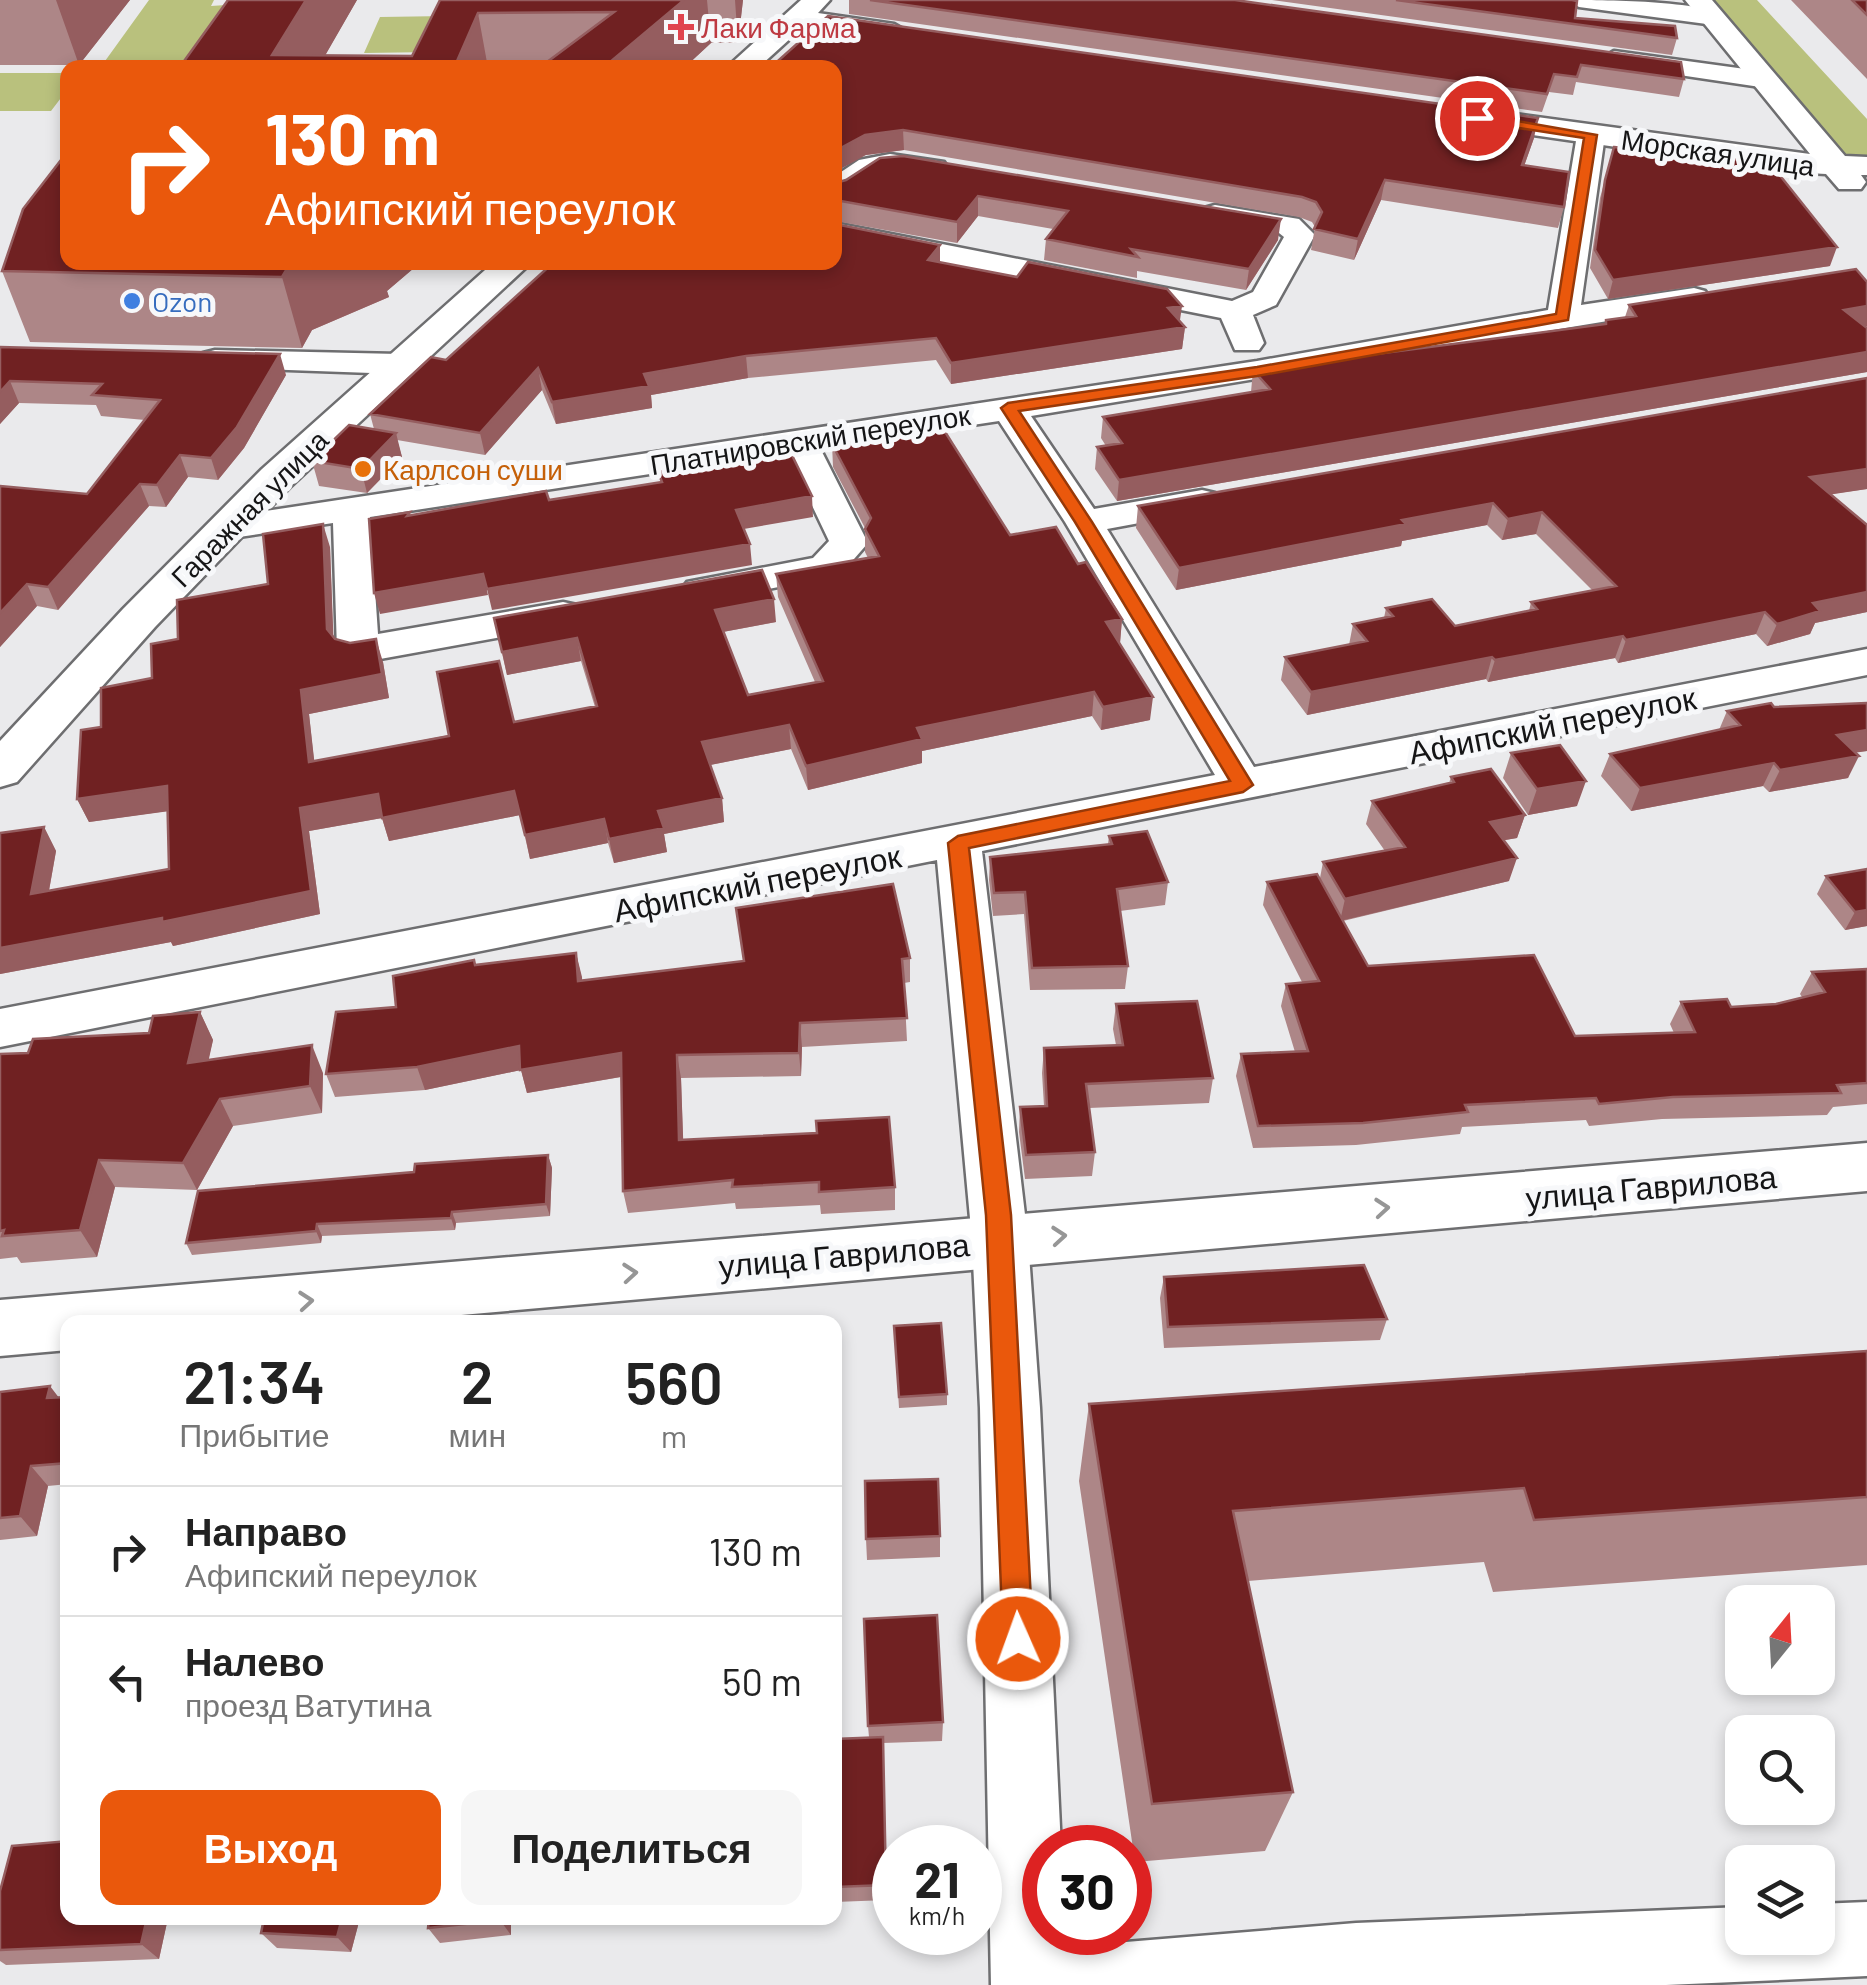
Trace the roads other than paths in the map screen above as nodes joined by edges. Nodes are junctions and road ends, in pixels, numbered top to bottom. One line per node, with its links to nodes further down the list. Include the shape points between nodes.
1 (1580, 0): 3 (street)
2 (807, 9): 4 (street); 6 (street)
3 (1706, 9): 7 (street)
4 (931, 37)
5 (1582, 54): 7 (street)
6 (749, 60)
7 (1768, 80): 10 (street)
8 (1436, 112): 9 (street, Морская улица)
9 (1591, 135): 10 (street, Морская улица); 19 (street)
10 (1852, 167): 13 (street)
11 (961, 172): 12 (street, via 880,162 860,168)
12 (842, 185)
13 (1867, 201)
14 (1192, 210): 18 (street, via 1298,230 1265,298)
15 (842, 233): 18 (street)
16 (506, 270): 21 (street, Гаражная улица)
17 (1734, 292): 19 (street, Платнировский переулок)
18 (1235, 311): 22 (street)
19 (1562, 317): 22 (street, Платнировский переулок)
20 (176, 359): 21 (street)
21 (400, 364): 28 (street, Гаражная улица)
22 (1257, 372): 23 (street, Платнировский переулок)
23 (1008, 408): 24 (street, Платнировский переулок); 27 (street)
24 (798, 442): 26 (street, Платнировский переулок); 29 (street, via 849,543 826,568)
25 (1240, 494): 27 (street)
26 (351, 510): 28 (street, Платнировский переулок); 30 (street, via 358,650)
27 (1084, 522): 33 (street)
28 (226, 528): 32 (street, Гаражная улица)
29 (670, 595)
30 (592, 609)
31 (1867, 662): 33 (street, Афипский переулок)
32 (0, 771)
33 (1243, 785): 34 (street, Афипский переулок)
34 (958, 843): 35 (street, Афипский переулок); 37 (street)
35 (0, 1028)
36 (1867, 1168): 37 (street, улица Гаврилова, one-way to 36)
37 (1000, 1240): 38 (street, улица Гаврилова, one-way to 37); 42 (street)
38 (148, 1315)
39 (60, 1323): 40 (street, улица Гаврилова, one-way to 39)
40 (0, 1328)
41 (1867, 1939): 43 (street, via 1356,1962)
42 (1029, 1985)
43 (1061, 1985)

